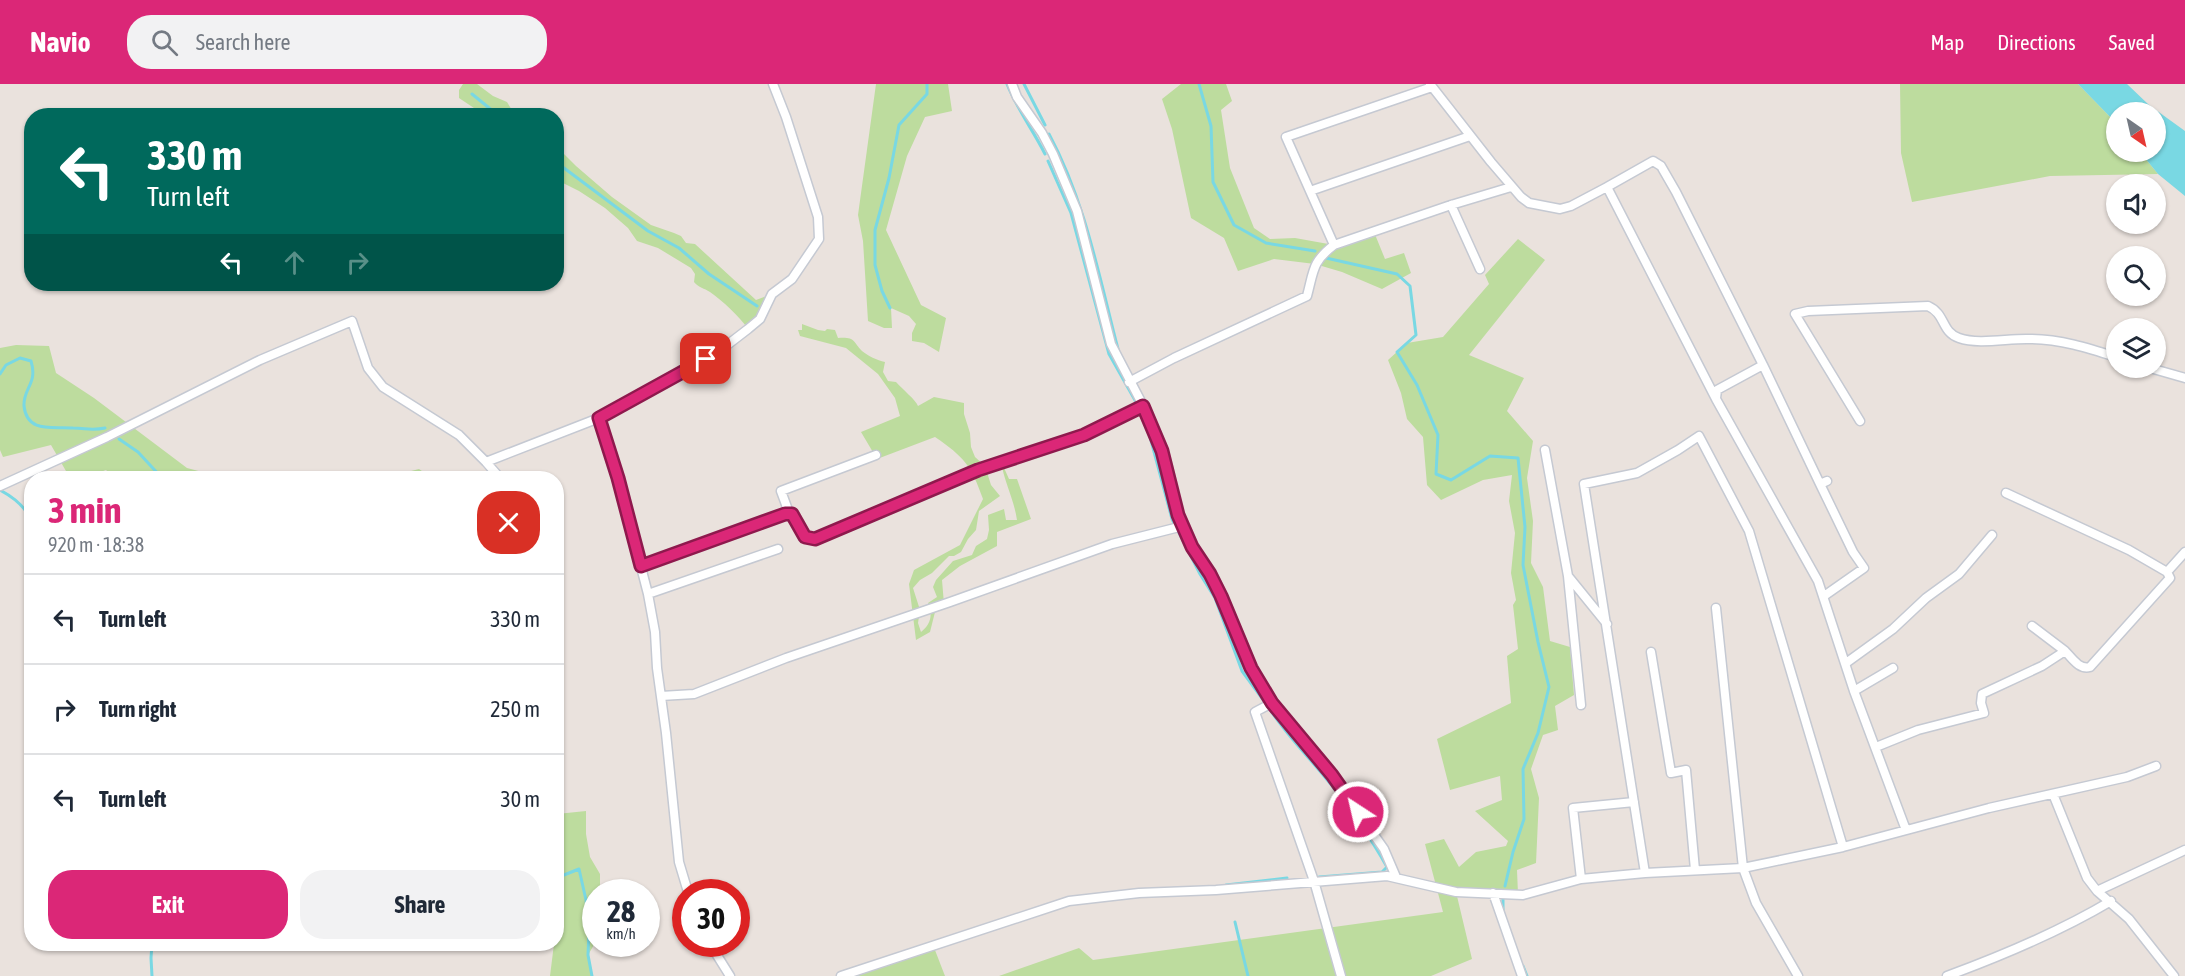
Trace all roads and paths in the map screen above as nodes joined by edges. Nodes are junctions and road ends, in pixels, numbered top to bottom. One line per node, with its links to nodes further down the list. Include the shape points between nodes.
1 (773, 84): 18 (street, via 818,217 819,240 792,279 771,294 760,319 748,329 722,349)
2 (1012, 84): 15 (street, via 1049,147 1077,211 1111,344)
3 (1431, 85): 4 (street); 7 (street, via 1286,137)
4 (1470, 136): 5 (street); 7 (street)
5 (1511, 187): 6 (street, via 1529,202 1560,209); 8 (street)
6 (1607, 187): 12 (street, via 1653,161 1661,166); 16 (street)
7 (1310, 191): 9 (street)
8 (1451, 205): 9 (street); 10 (street)
9 (1334, 245): 15 (street, via 1315,264 1307,296)
10 (1480, 269)
11 (2106, 354): 19 (street, via 2058,341 1961,339 1949,333 1936,310 1928,306 1795,314)
12 (1763, 364): 16 (street, via 1718,390); 37 (street, via 1864,568)
13 (2166, 373): 14 (street)
14 (2185, 378)
15 (1129, 381): 17 (street)
16 (1716, 399): 37 (street)
17 (1143, 406): 28 (street, via 1084,435 978,470 815,539 805,537 792,514); 29 (street, via 1162,451)
18 (599, 418): 22 (street); 33 (street)
19 (1860, 421)
20 (1545, 450): 35 (street)
21 (876, 455): 28 (street, via 781,491 788,510)
22 (486, 462): 23 (street, via 459,435 383,387 368,368 352,321 260,360); 24 (street)
23 (33, 471)
24 (494, 471)
25 (24, 475): 26 (street)
26 (0, 486)
27 (2006, 493): 34 (street)
28 (785, 514): 33 (street)
29 (1183, 526): 46 (street, via 1112,544 694,694); 47 (street, via 1221,596 1251,668)
30 (1992, 535): 43 (street, via 1959,574)
31 (778, 549): 36 (street)
32 (2185, 552): 34 (street)
33 (641, 566): 36 (street)
34 (2167, 572): 41 (street, via 2170,578 2090,667 2080,667)
35 (1568, 576): 39 (street); 48 (street)
36 (648, 594): 46 (street)
37 (1824, 596): 43 (street)
38 (1716, 608): 56 (street)
39 (1607, 625): 52 (street); 54 (street, via 1584,484 1637,473 1699,436 1749,531)
40 (2032, 626): 41 (street)
41 (2065, 651): 49 (street, via 1982,694 1984,712 1918,730)
42 (1650, 652): 57 (street, via 1671,773 1686,770)
43 (1846, 663): 45 (street)
44 (1893, 668): 45 (street)
45 (1854, 691): 49 (street)
46 (661, 696): 60 (street)
47 (1272, 703): 59 (street, via 1332,775 1384,849); 62 (street, via 1255,711)
48 (1581, 705)
49 (1876, 747): 53 (street)
50 (2156, 766): 51 (street, via 2127,777)
51 (2053, 794): 53 (street); 63 (street, via 2087,878)
52 (1634, 802): 58 (street); 61 (street, via 1573,808)
53 (1906, 830): 54 (street)
54 (1843, 846): 56 (street)
55 (2185, 850): 63 (street)
56 (1743, 868): 57 (street); 71 (street, via 1756,903)
57 (1695, 870): 58 (street)
58 (1645, 873): 61 (street)
59 (1396, 877): 62 (street); 64 (street, via 1456,892)
60 (684, 879)
61 (1581, 879): 64 (street, via 1522,895)
62 (1314, 881): 68 (street, via 1070,901); 69 (street)
63 (2097, 891): 65 (street)
64 (1493, 893): 70 (street)
65 (2111, 901): 72 (street, via 2002,956); 73 (street)
66 (718, 957): 67 (street)
67 (730, 976)
68 (841, 976)
69 (1341, 976)
70 (1522, 976)
71 (1798, 976)
72 (1947, 976)
73 (2174, 976)

